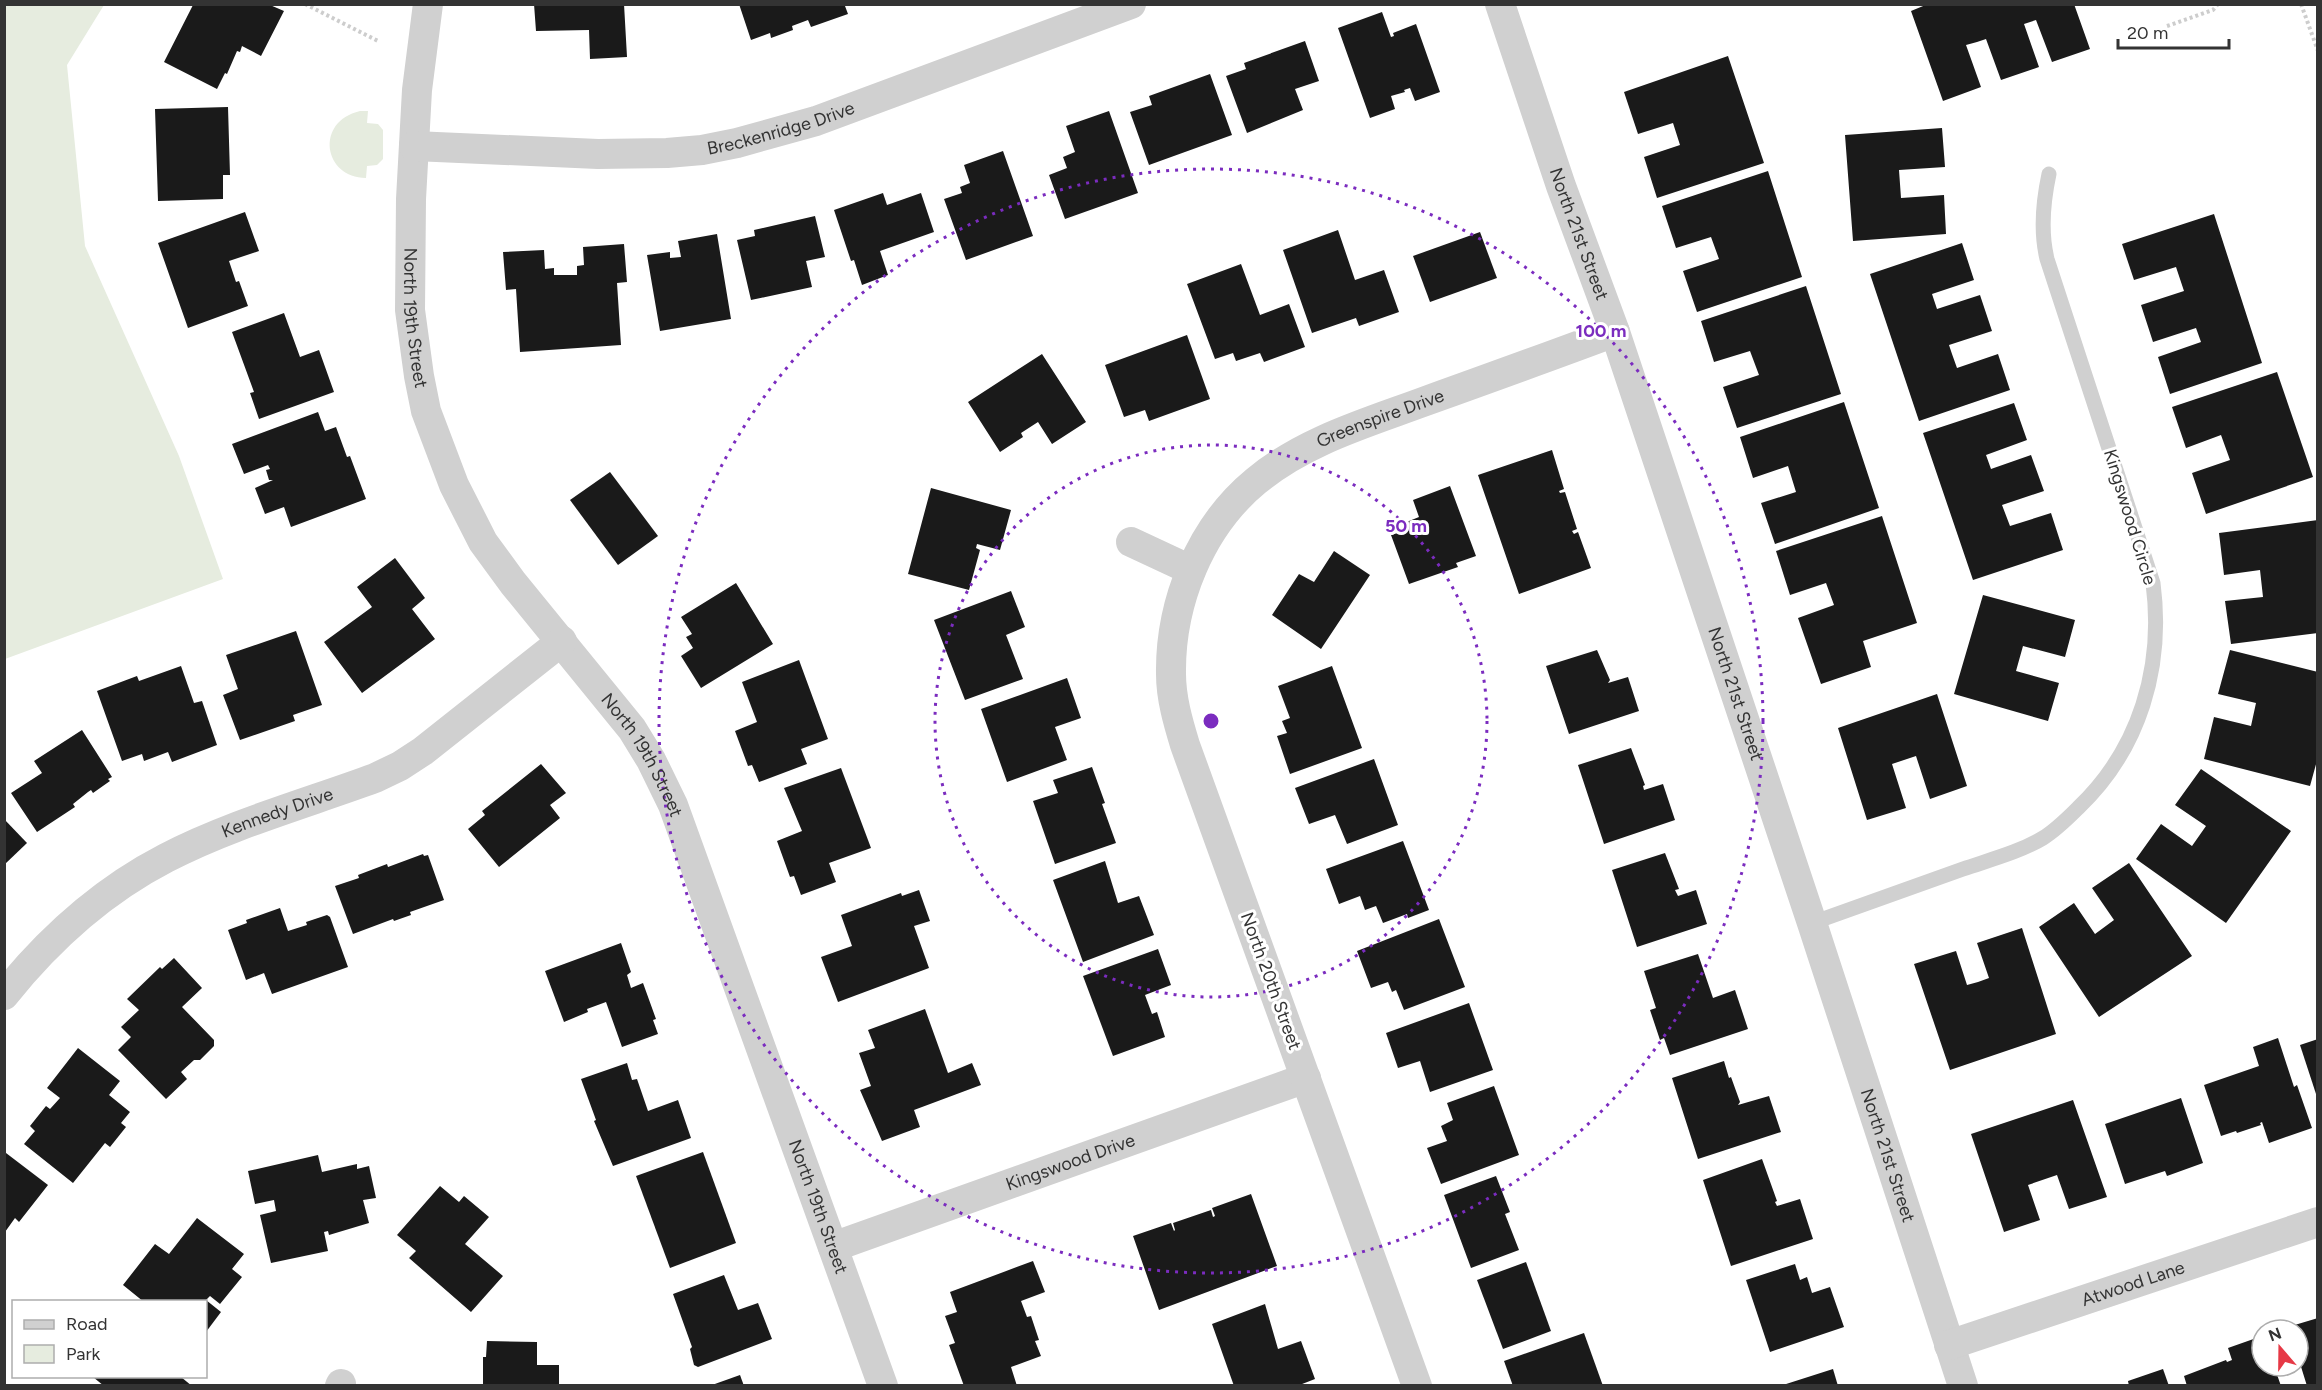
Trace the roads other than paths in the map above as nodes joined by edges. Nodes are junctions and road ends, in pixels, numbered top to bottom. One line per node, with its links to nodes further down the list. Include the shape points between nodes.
1 (428, 4): 4 (street, North 19th Street)
2 (1131, 4): 4 (street, Breckenridge Drive, via 816,121 702,150 598,154)
3 (1500, 4): 6 (street, North 21st Street)
4 (414, 146): 9 (street, North 19th Street, via 411,310 426,411 454,485 483,542)
5 (2049, 174): 10 (lane, Kingswood Circle, via 2043,230 2046,252 2153,583 2154,661 2143,707 2130,740 2104,781 2041,839)
6 (1615, 332): 8 (street, Greenspire Drive, via 1343,431 1295,454 1240,496 1214,528); 10 (street, North 21st Street)
7 (1131, 542): 8 (street)
8 (1191, 570): 12 (street, North 20th Street, via 1179,605 1172,651 1173,700 1190,764)
9 (562, 641): 11 (street, Kennedy Drive, via 400,766 204,840 147,869 48,944); 14 (street, North 19th Street, via 632,729 673,805)
10 (1812, 923): 15 (street, North 21st Street)
11 (4, 996)
12 (1306, 1078): 14 (street, Kingswood Drive); 17 (street, North 20th Street)
13 (2318, 1222): 15 (street, Atwood Lane)
14 (833, 1247): 16 (street, North 19th Street)
15 (1949, 1345): 18 (street, North 21st Street)
16 (882, 1386)
17 (1417, 1386)
18 (1963, 1386)

